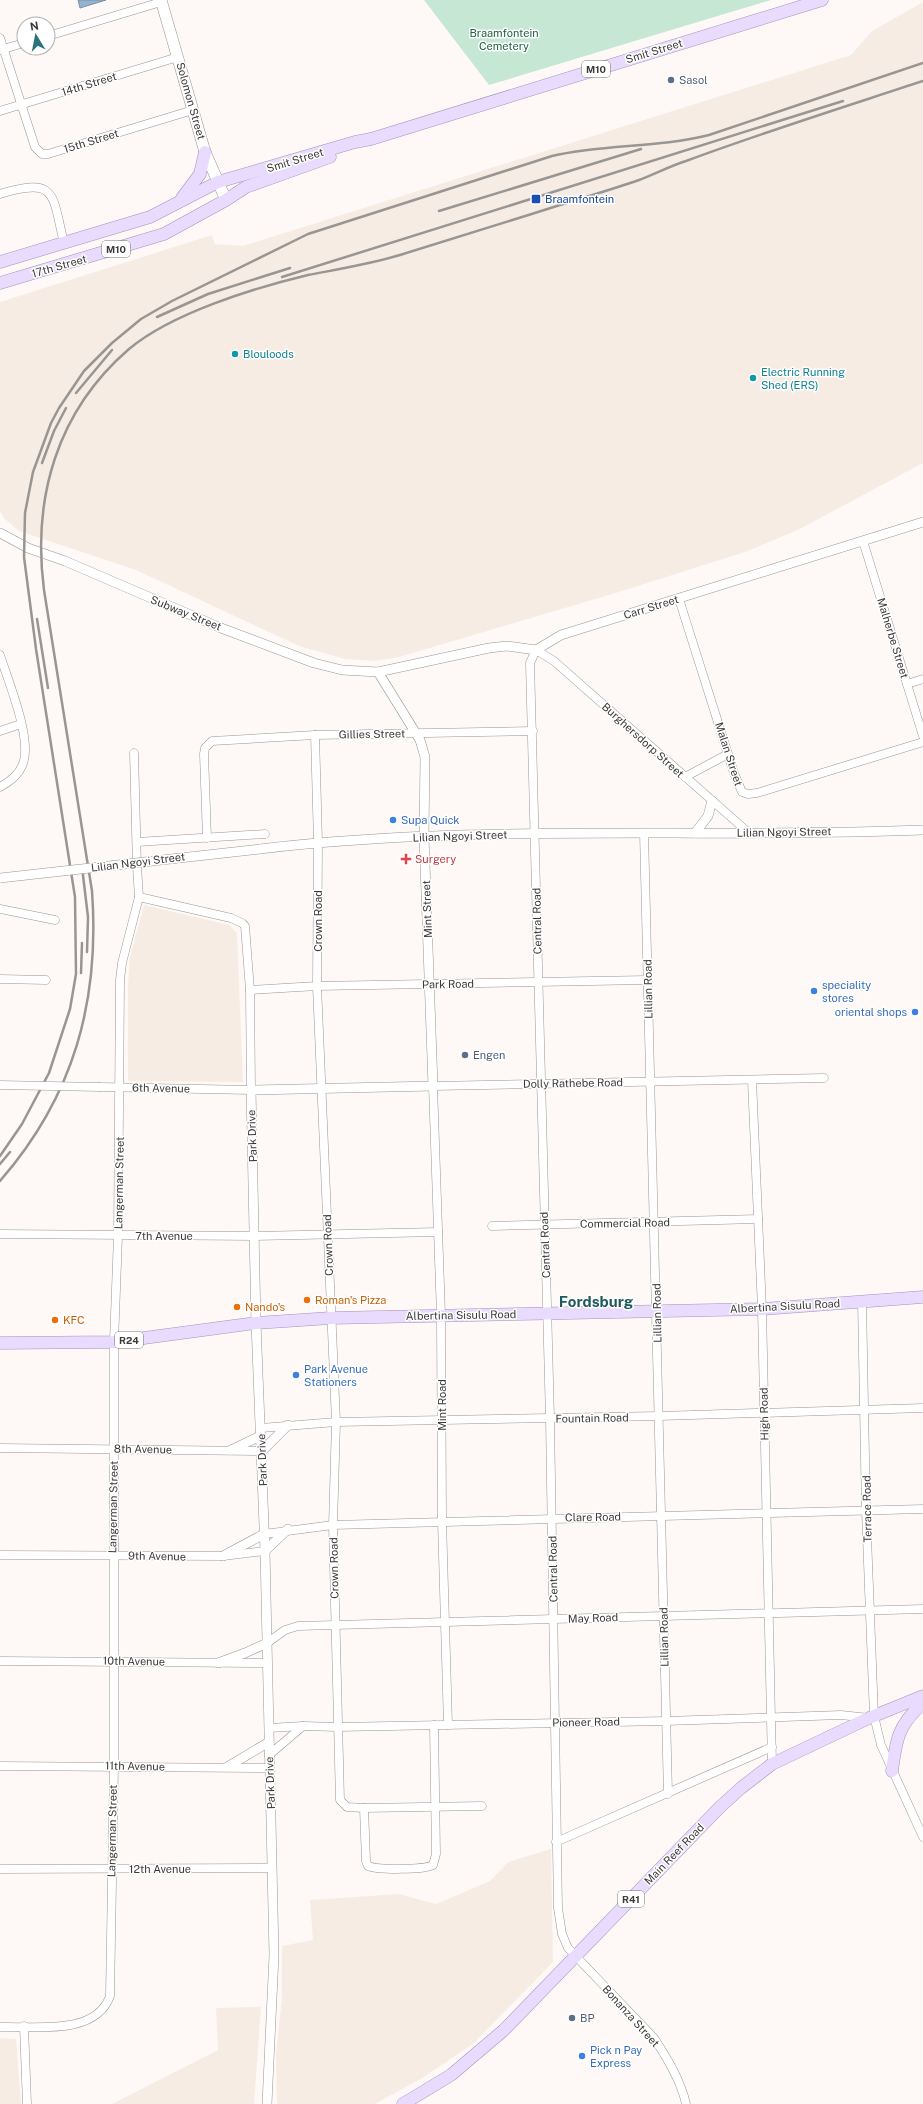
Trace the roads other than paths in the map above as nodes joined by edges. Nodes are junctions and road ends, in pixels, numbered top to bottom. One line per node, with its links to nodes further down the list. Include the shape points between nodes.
1 (822, 0): 11 (main road, Smit Street / M10)
2 (161, 1): 3 (street); 7 (main road, Solomon Street)
3 (56, 34)
4 (0, 38): 6 (street, 15th Street)
5 (16, 46): 6 (street)
6 (2, 50): 8 (street, 15th Street)
7 (178, 57): 8 (street, 14th Street); 9 (main road, Solomon Street)
8 (22, 104): 9 (street, 15th Street, via 36,150 45,154); 10 (street, 14th Street)
9 (193, 110): 12 (main road, Solomon Street)
10 (0, 111)
11 (371, 139): 13 (main road, Smit Street / M10); 15 (main road, Smit Street / M10, via 360,146 246,187)
12 (205, 152): 13 (main road, Solomon Street); 16 (main road, via 200,174)
13 (218, 182): 15 (main road, Solomon Street); 16 (main road, 17th Street / M10)
14 (0, 194): 17 (street, via 27,187 37,186 46,189 54,203)
15 (226, 200): 19 (main road, 17th Street / M10, via 164,234)
16 (180, 201): 17 (main road, 17th Street / M10, via 150,217)
17 (64, 243): 18 (main road, 17th Street / M10)
18 (0, 262)
19 (0, 283)
20 (923, 522): 22 (street, Carr Street)
21 (0, 533): 26 (street, Subway Street, via 28,548 65,561 141,595 314,663 342,670)
22 (863, 541): 23 (street, Carr Street); 29 (street, Malherbe Street)
23 (680, 602): 24 (street, Carr Street, via 561,635); 38 (street, Malan Street)
24 (536, 650): 26 (street, via 507,646 489,648); 32 (street, Central Road, via 530,663); 39 (street, Burghersdorp Street, via 554,661)
25 (0, 655): 27 (street)
26 (378, 672): 33 (street, Mint Street)
27 (3, 676): 30 (street)
28 (923, 679): 29 (street)
29 (907, 684): 35 (street, Malherbe Street)
30 (21, 724): 31 (street); 40 (street, via 26,750 23,766 9,782)
31 (0, 731)
32 (533, 731): 33 (street, Gillies Street); 47 (street, Central Road)
33 (416, 733): 34 (street, Gillies Street); 48 (street, Mint Street, via 425,757)
34 (315, 736): 49 (street, Gillies Street, via 212,741 208,744 204,754); 51 (street, Crown Road)
35 (923, 736)
36 (923, 742): 38 (street, Malan Street, via 748,794 739,788)
37 (134, 754): 50 (street, Langerman Street)
38 (728, 754): 39 (street)
39 (685, 777): 41 (street, Burghersdorp Street)
40 (0, 787)
41 (712, 801): 44 (street, via 706,821); 45 (street, Burghersdorp Street)
42 (923, 830): 45 (street, Lilian Ngoyi Street)
43 (644, 833): 44 (street, Lilian Ngoyi Street); 47 (street, Lilian Ngoyi Street); 58 (street, Lillian Road)
44 (695, 833): 45 (street, Lilian Ngoyi Street)
45 (749, 833)
46 (265, 834): 49 (street)
47 (535, 834): 48 (street, Lilian Ngoyi Street); 59 (street, Central Road)
48 (424, 837): 51 (street, Lilian Ngoyi Street); 60 (street, Mint Street)
49 (207, 838): 50 (street)
50 (137, 842): 53 (street, Langerman Street)
51 (318, 842): 52 (street, Lilian Ngoyi Street, bridge); 61 (street, Crown Road)
52 (0, 878)
53 (139, 898): 62 (street, Park Drive, via 231,918 242,923 248,936); 69 (street, Langerman Street, via 120,980)
54 (0, 909): 55 (street)
55 (55, 920)
56 (0, 980): 57 (street)
57 (46, 980)
58 (647, 980): 59 (street, Park Road); 65 (street, Lillian Road)
59 (538, 983): 60 (street, Park Road); 66 (street, Central Road)
60 (430, 984): 61 (street, Park Road); 68 (street, Mint Street)
61 (317, 986): 62 (street, Park Road); 70 (street, Crown Road)
62 (250, 990): 71 (street, Park Drive)
63 (824, 1078): 64 (street, Dolly Rathebe Road)
64 (752, 1080): 65 (street, Dolly Rathebe Road); 72 (street, High Road)
65 (650, 1081): 66 (street, Dolly Rathebe Road); 73 (street, Lillian Road)
66 (541, 1083): 68 (street, Dolly Rathebe Road); 74 (street, Central Road)
67 (0, 1085): 69 (street, 6th Avenue, bridge)
68 (433, 1086): 70 (street, Dolly Rathebe Road); 76 (street, Mint Road)
69 (120, 1088): 71 (street, 6th Avenue); 79 (street, Langerman Street)
70 (322, 1088): 71 (street, 6th Avenue); 78 (street, Crown Road)
71 (251, 1090): 80 (street, Park Drive)
72 (758, 1219): 73 (street, Commercial Road); 83 (street, High Road)
73 (655, 1223): 74 (street, Commercial Road); 84 (street, Lillian Road)
74 (544, 1225): 75 (street, Commercial Road); 85 (street, Central Road)
75 (492, 1226)
76 (438, 1232): 78 (street); 86 (street, Mint Road)
77 (0, 1234): 79 (street, 7th Avenue)
78 (327, 1234): 80 (street); 87 (street, Crown Road)
79 (118, 1236): 80 (street, 7th Avenue); 89 (street, Langerman Street)
80 (256, 1236): 88 (street, Park Drive)
81 (923, 1297): 82 (main road, Albertina Sisulu Road / R24)
82 (862, 1301): 83 (main road, Albertina Sisulu Road / R24); 92 (street, Terrace Road)
83 (762, 1309): 84 (main road, Albertina Sisulu Road / R24); 93 (street, High Road)
84 (657, 1310): 85 (main road, Albertina Sisulu Road / R24); 94 (street, Lillian Road)
85 (547, 1314): 86 (main road, Albertina Sisulu Road / R24); 95 (street, Central Road)
86 (441, 1315): 87 (main road, Albertina Sisulu Road / R24); 96 (street, Mint Road)
87 (331, 1318): 88 (main road, Albertina Sisulu Road / R24); 97 (street, Crown Road)
88 (256, 1323): 89 (main road, Albertina Sisulu Road / R24); 99 (street, Park Drive)
89 (114, 1342): 90 (main road, Albertina Sisulu Road / R24); 101 (street, Langerman Street)
90 (0, 1343)
91 (923, 1408): 92 (street, Fountain Road)
92 (865, 1410): 93 (street, Fountain Road); 105 (street, Terrace Road)
93 (764, 1413): 94 (street, Fountain Road); 106 (street, High Road)
94 (660, 1416): 95 (street, Fountain Road); 107 (street, Lillian Road)
95 (550, 1419): 96 (street, Fountain Road); 108 (street, Central Road)
96 (442, 1421): 97 (street, Fountain Road); 109 (street, Mint Road)
97 (336, 1422): 98 (street, Fountain Road); 110 (street, Crown Road)
98 (288, 1426): 99 (street, Fountain Road); 103 (street)
99 (260, 1432): 102 (street); 103 (street, Park Drive)
100 (0, 1448): 101 (street, 8th Avenue)
101 (114, 1448): 102 (street, 8th Avenue); 115 (street, Langerman Street)
102 (231, 1450): 103 (street, 8th Avenue)
103 (262, 1451): 112 (street, Park Drive)
104 (923, 1509): 105 (street, Clare Road)
105 (866, 1511): 106 (street, Clare Road); 118 (street, Terrace Road)
106 (766, 1514): 107 (street, Clare Road); 119 (street, High Road)
107 (662, 1516): 108 (street, Clare Road); 120 (street, Lillian Road)
108 (552, 1518): 109 (street, Clare Road); 121 (street, Central Road)
109 (442, 1521): 110 (street, Clare Road); 122 (street, Mint Road)
110 (333, 1525): 111 (street, Clare Road); 123 (street, Crown Road)
111 (288, 1529): 112 (street, Clare Road); 113 (street)
112 (264, 1534): 113 (street, Park Drive); 116 (street)
113 (265, 1551): 116 (street, 9th Avenue); 124 (street, Park Drive)
114 (0, 1555): 115 (street, 9th Avenue)
115 (112, 1555): 116 (street, 9th Avenue); 126 (street, Langerman Street)
116 (223, 1556)
117 (923, 1609): 118 (street, May Road)
118 (870, 1610): 119 (street, May Road); 132 (street, Terrace Road)
119 (768, 1613): 120 (street, May Road); 131 (street, High Road)
120 (664, 1616): 121 (street, May Road); 133 (street, Lillian Road)
121 (554, 1619): 122 (street, May Road); 134 (street, Central Road)
122 (445, 1622): 123 (street, May Road); 136 (street, Mint Road)
123 (335, 1625): 124 (street, May Road, via 291,1628); 138 (street, Crown Road)
124 (267, 1643): 127 (street); 128 (street, Park Drive)
125 (0, 1661): 126 (street, 10th Avenue)
126 (113, 1661): 127 (street, 10th Avenue); 145 (street, Langerman Street)
127 (218, 1663): 128 (street, 10th Avenue)
128 (267, 1663): 139 (street, Park Drive)
129 (923, 1696): 132 (main road, Main Reef Road / R41)
130 (923, 1703): 148 (main road, via 909,1716 899,1732)
131 (772, 1717): 132 (street, Pioneer Road); 133 (street, Pioneer Road); 141 (street, High Road)
132 (872, 1717): 143 (main road, Main Reef Road / R41); 148 (street, Terrace Road)
133 (666, 1721): 134 (street, Pioneer Road); 149 (street, Lillian Road)
134 (556, 1723): 136 (street, Pioneer Road); 154 (street, Central Road)
135 (434, 1725): 136 (street, Pioneer Road); 138 (street, Pioneer Road); 151 (street)
136 (448, 1725)
137 (303, 1726): 138 (street, Pioneer Road); 139 (street, Pioneer Road); 142 (street)
138 (338, 1727): 152 (street, Crown Road, via 340,1800 347,1807)
139 (269, 1728): 140 (street, Park Drive)
140 (269, 1742): 142 (street, Park Drive); 146 (street)
141 (772, 1747): 143 (street, High Road); 149 (street)
142 (269, 1756): 147 (street, Park Drive)
143 (772, 1764): 158 (main road, Main Reef Road / R41, via 720,1807)
144 (0, 1766): 145 (street, 11th Avenue)
145 (114, 1766): 146 (street, 11th Avenue); 157 (street, Langerman Street)
146 (228, 1767): 147 (street, 11th Avenue)
147 (269, 1768): 155 (street, Park Drive)
148 (892, 1771): 153 (street, Terrace Road)
149 (668, 1794): 154 (street)
150 (482, 1806): 151 (street, Crown Road)
151 (435, 1807): 152 (street, Crown Road); 152 (street, via 436,1854 433,1865 396,1868 368,1866)
152 (364, 1808)
153 (923, 1837)
154 (556, 1842): 158 (street, Central Road, via 560,1925 565,1944)
155 (272, 1868): 157 (street, 12th Avenue); 163 (street, Park Drive, via 274,1961)
156 (0, 1869): 157 (street, 12th Avenue)
157 (112, 1869): 159 (street, Langerman Street, via 111,1982 108,2003 95,2017 84,2022)
158 (576, 1958): 161 (main road, Main Reef Road / R41, via 476,2055); 164 (street, Bonanza Street, via 654,2038 678,2081)
159 (24, 2026): 160 (street, Langerman Street); 162 (street)
160 (0, 2027)
161 (410, 2102)
162 (26, 2104)
163 (268, 2104)
164 (686, 2104)

